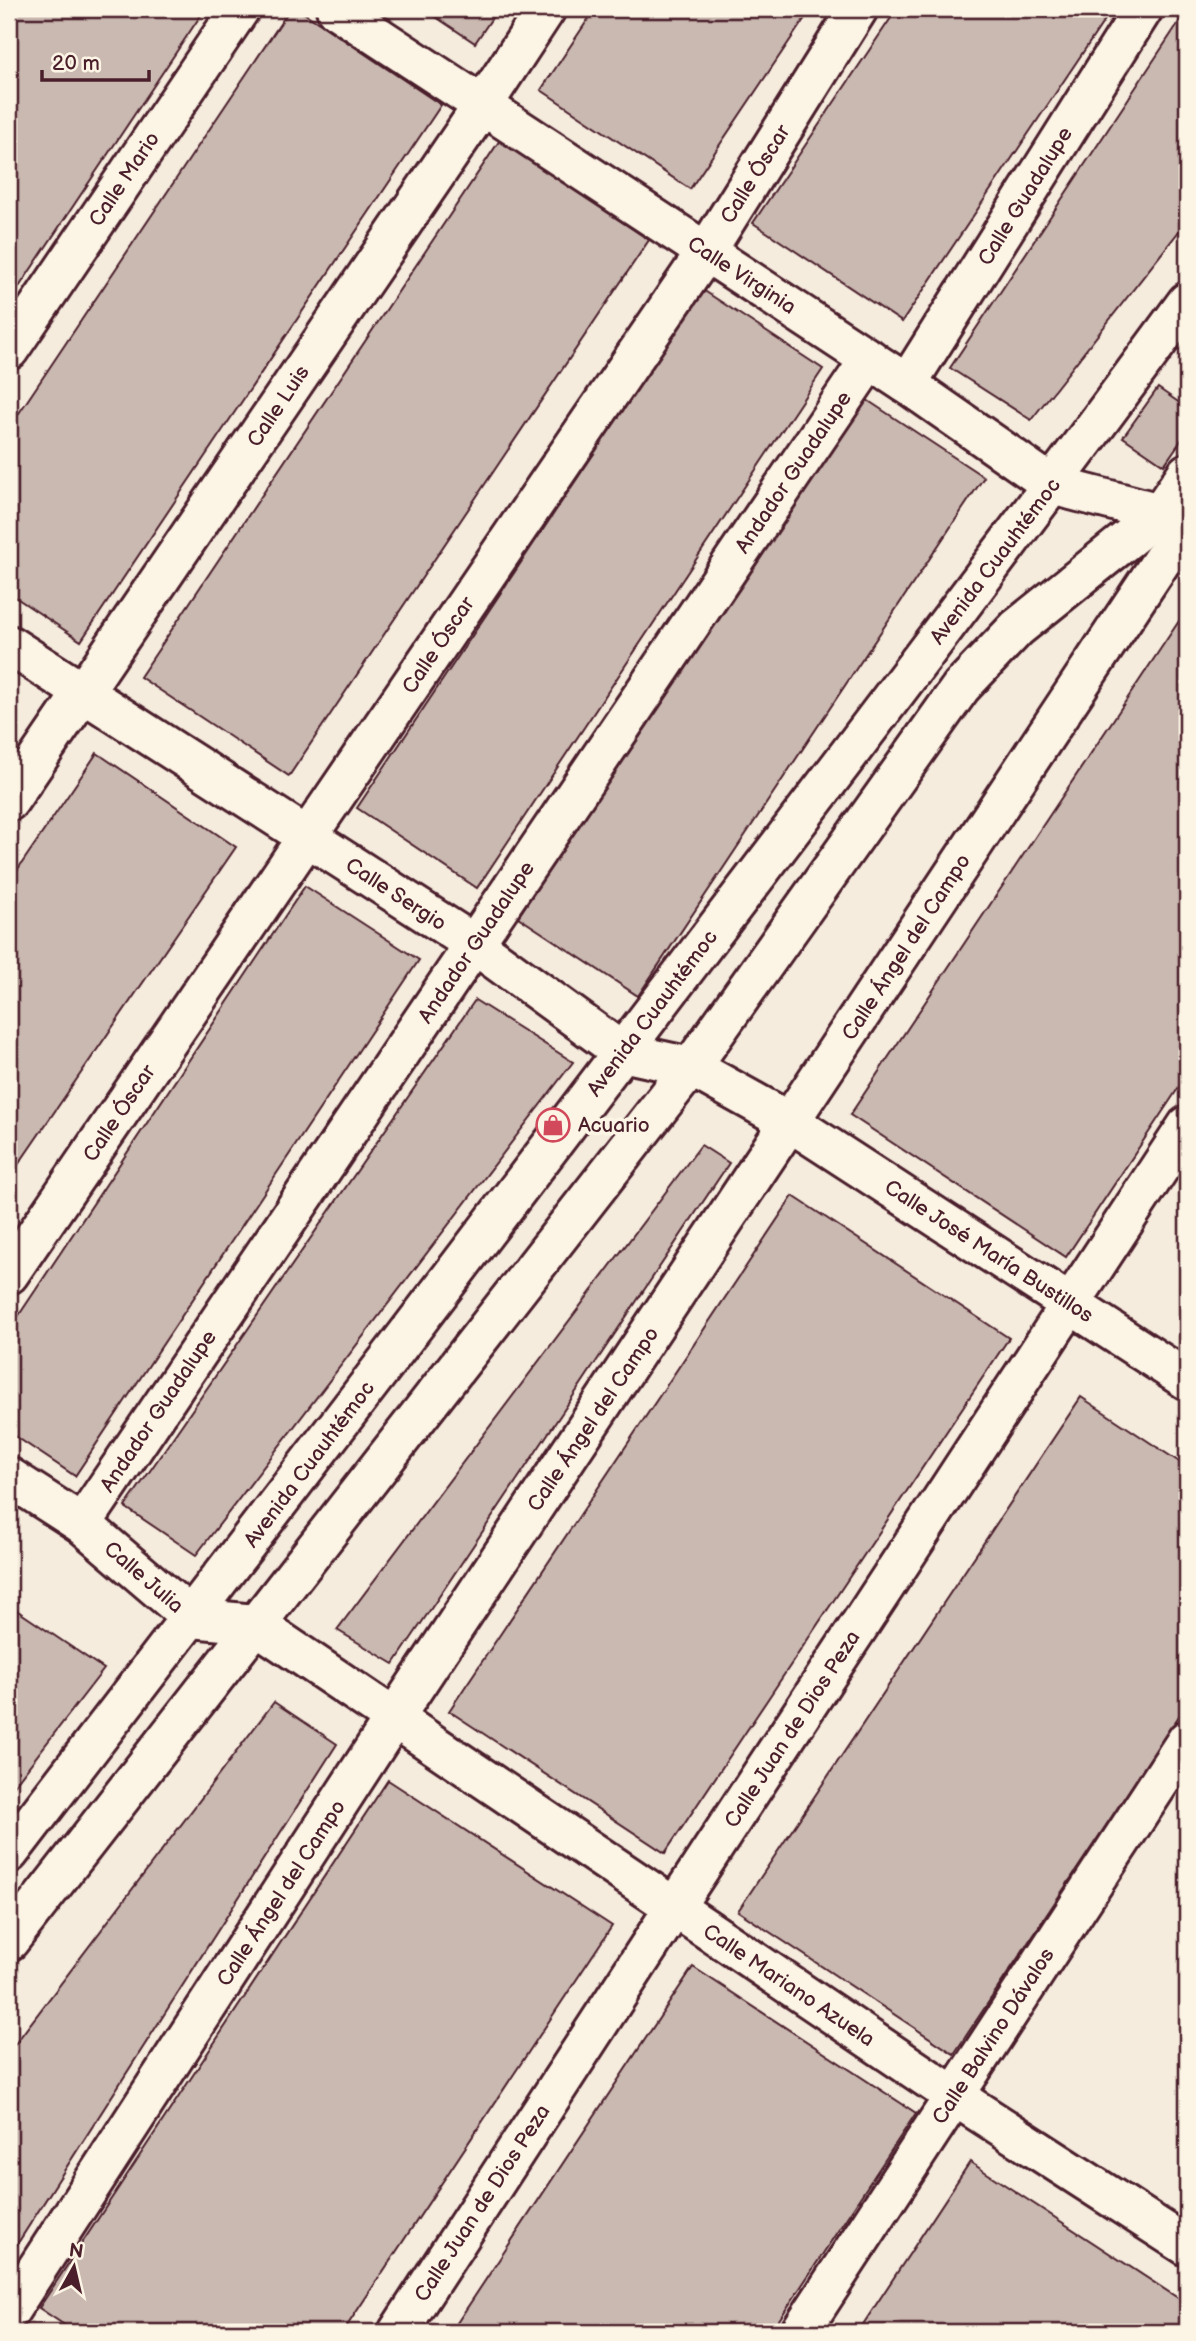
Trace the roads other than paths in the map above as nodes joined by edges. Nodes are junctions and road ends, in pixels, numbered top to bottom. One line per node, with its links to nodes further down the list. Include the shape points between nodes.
1 (240, 9): 9 (street, Calle Mario)
2 (336, 9): 6 (street, Calle Virginia)
3 (546, 9): 6 (street, Calle Luis)
4 (858, 9): 7 (street, Calle Óscar)
5 (1143, 9): 11 (street, Calle Guadalupe)
6 (483, 105): 7 (street, Calle Virginia); 16 (street, Calle Luis)
7 (706, 252): 10 (street, Calle Virginia); 18 (street, Calle Óscar)
8 (1187, 302): 13 (street, Avenida Cuauhtémoc)
9 (9, 350)
10 (870, 359): 11 (street, Calle Virginia); 19 (street, Andador Guadalupe)
11 (907, 384): 13 (street, Calle Virginia)
12 (1187, 473): 14 (street)
13 (1052, 485): 14 (street, Calle Virginia); 20 (street, Avenida Cuauhtémoc)
14 (1178, 524): 21 (street, via 1017,628 961,687); 22 (street, Calle Ángel del Campo, via 1162,560)
15 (9, 645): 16 (street, Calle Sergio)
16 (82, 693): 17 (street, Calle Luis); 18 (street, Calle Sergio)
17 (9, 801)
18 (307, 837): 19 (street, Calle Sergio); 24 (street, Calle Óscar)
19 (474, 944): 20 (street, Calle Sergio); 28 (street, Andador Guadalupe)
20 (622, 1052): 21 (street, Calle Sergio); 29 (street, Avenida Cuauhtémoc)
21 (691, 1067): 22 (street, Calle Sergio); 30 (street)
22 (790, 1122): 25 (street, Calle José María Bustillos); 31 (street, Calle Ángel del Campo)
23 (1187, 1126): 25 (street, Calle Juan de Dios Peza)
24 (9, 1274)
25 (1071, 1305): 26 (street, Calle José María Bustillos); 34 (street, Calle Juan de Dios Peza)
26 (1187, 1380)
27 (9, 1477): 28 (street, Calle Julia)
28 (82, 1524): 29 (street, Calle Julia)
29 (192, 1618): 30 (street, Calle Julia); 33 (street, Avenida Cuauhtémoc)
30 (255, 1624): 31 (street, Calle Julia); 35 (street)
31 (394, 1718): 34 (street, Calle Mariano Azuela); 38 (street, Calle Ángel del Campo)
32 (1187, 1740): 36 (street, Calle Balvino Dávalos)
33 (9, 1853)
34 (674, 1908): 36 (street, Calle Mariano Azuela); 39 (street, Calle Juan de Dios Peza)
35 (9, 1941)
36 (954, 2096): 37 (street, Calle Mariano Azuela); 40 (street, Calle Balvino Dávalos)
37 (1187, 2246)
38 (9, 2312)
39 (398, 2332)
40 (800, 2332)

